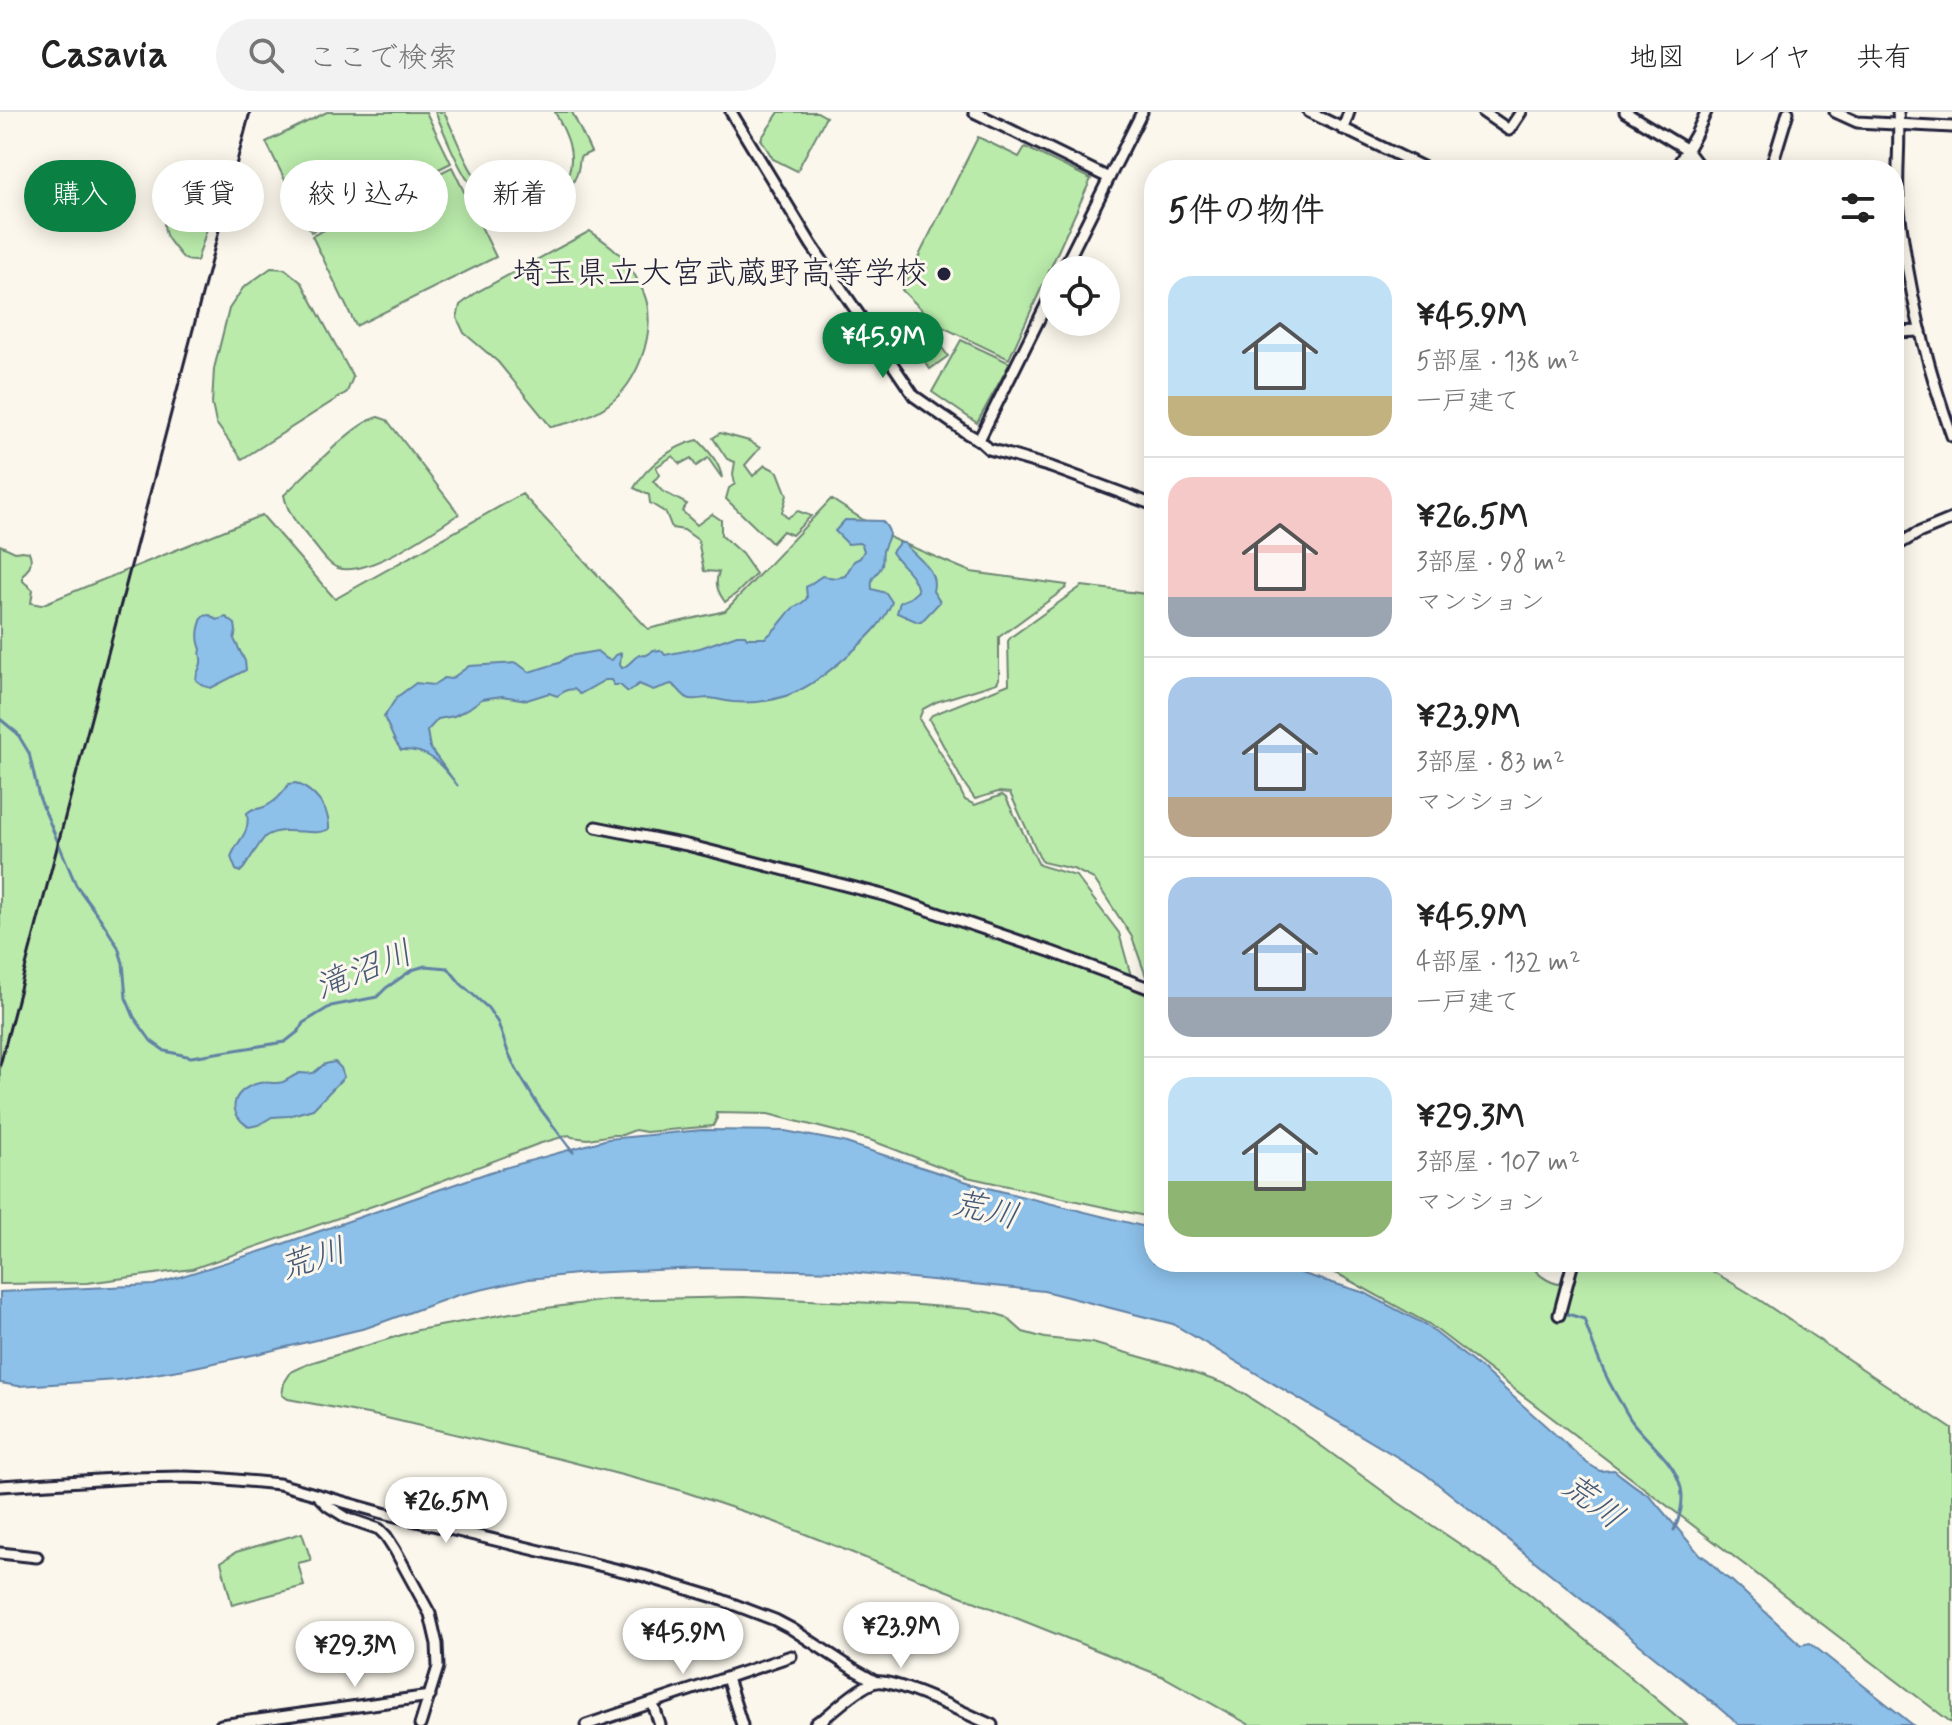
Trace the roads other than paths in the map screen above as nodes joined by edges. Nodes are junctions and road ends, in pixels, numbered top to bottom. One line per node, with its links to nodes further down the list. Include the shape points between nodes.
1 (731, 112): 30 (street, via 811,244 914,396)
2 (977, 112): 22 (street)
3 (1142, 112): 22 (street)
4 (1309, 112): 15 (street)
5 (1349, 112): 15 (street)
6 (1483, 112): 7 (street, via 1509,130)
7 (1521, 112)
8 (1625, 112): 16 (street)
9 (1706, 112): 16 (street)
10 (1788, 112): 20 (street)
11 (1835, 112): 13 (street, via 1857,122)
12 (1898, 112): 13 (street)
13 (1899, 123): 14 (street); 21 (street)
14 (1952, 127)
15 (1343, 129): 17 (street)
16 (1686, 149): 18 (street); 19 (street)
17 (1408, 160)
18 (1680, 160)
19 (1694, 160)
20 (1773, 160)
21 (1899, 160)
22 (1109, 178): 24 (street)
23 (1904, 251): 26 (street)
24 (1070, 256)
25 (1040, 317): 30 (street)
26 (1921, 331): 27 (street); 28 (street)
27 (1904, 332)
28 (1950, 422): 29 (street)
29 (1952, 436)
30 (979, 440): 31 (street, via 1002,454)
31 (1144, 501)
32 (1952, 519): 33 (street)
33 (1904, 541)
34 (596, 827): 35 (street, via 887,896)
35 (1144, 986)
36 (1570, 1272): 37 (street)
37 (1559, 1315)
38 (0, 1486): 39 (street, via 199,1477 279,1484)
39 (317, 1495): 44 (street, via 714,1597 775,1620); 45 (street, via 347,1518 379,1529 395,1550 435,1628 438,1667)
40 (0, 1553): 41 (street)
41 (37, 1557)
42 (791, 1656): 43 (street)
43 (727, 1678): 46 (street); 53 (street)
44 (876, 1682): 48 (street); 54 (street, via 906,1688)
45 (430, 1696): 47 (street); 50 (street)
46 (653, 1704): 51 (street); 52 (street)
47 (286, 1721): 49 (street)
48 (818, 1724)
49 (221, 1725)
50 (420, 1725)
51 (586, 1725)
52 (660, 1725)
53 (742, 1725)
54 (992, 1725)

